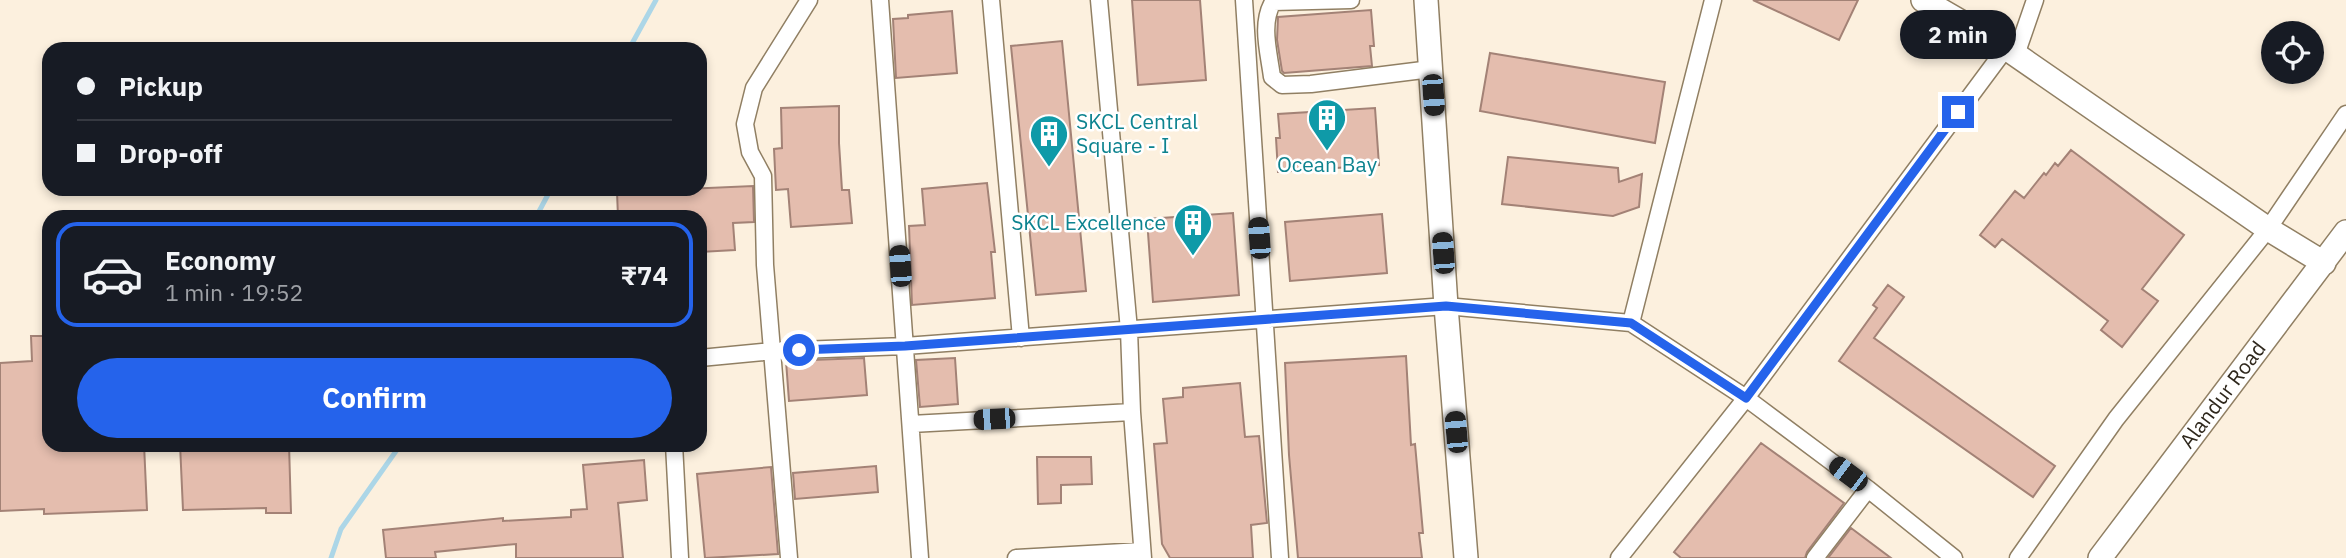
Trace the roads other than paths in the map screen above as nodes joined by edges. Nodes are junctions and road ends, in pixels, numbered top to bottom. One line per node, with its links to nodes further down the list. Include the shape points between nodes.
1 (809, 0): 23 (street, via 754,88 745,124 750,152 763,176)
2 (880, 0): 22 (street)
3 (991, 0): 21 (street)
4 (1099, 0): 20 (street)
5 (1244, 0): 18 (street)
6 (1351, 0): 12 (street, via 1273,2 1266,26 1272,77 1282,85 1311,85)
7 (1426, 0): 12 (main road)
8 (1713, 0): 19 (street)
9 (2035, 0): 11 (street)
10 (1932, 2): 11 (main road)
11 (2011, 51): 14 (main road); 25 (street)
12 (1431, 69): 17 (main road)
13 (2346, 114): 14 (street)
14 (2268, 229): 16 (main road); 40 (street, via 2116,419)
15 (2346, 232): 16 (main road, Alandur Road)
16 (2324, 263): 41 (main road, Alandur Road)
17 (1446, 306): 18 (street); 19 (street); 36 (main road)
18 (1264, 318): 20 (street); 35 (street)
19 (1631, 323): 25 (street)
20 (1129, 330): 21 (street); 26 (street)
21 (1021, 338): 22 (street)
22 (905, 346): 23 (street); 27 (street)
23 (773, 351): 24 (street); 32 (street)
24 (707, 357)
25 (1746, 398): 29 (street); 37 (street)
26 (1132, 412): 27 (street); 30 (street)
27 (911, 424): 33 (street)
28 (674, 452): 31 (street)
29 (1868, 489): 38 (street); 39 (street)
30 (1142, 555): 34 (street)
31 (680, 558)
32 (789, 558)
33 (920, 558)
34 (1016, 558)
35 (1280, 558)
36 (1466, 558)
37 (1619, 558)
38 (1815, 558)
39 (1954, 558)
40 (2018, 558)
41 (2100, 558)

